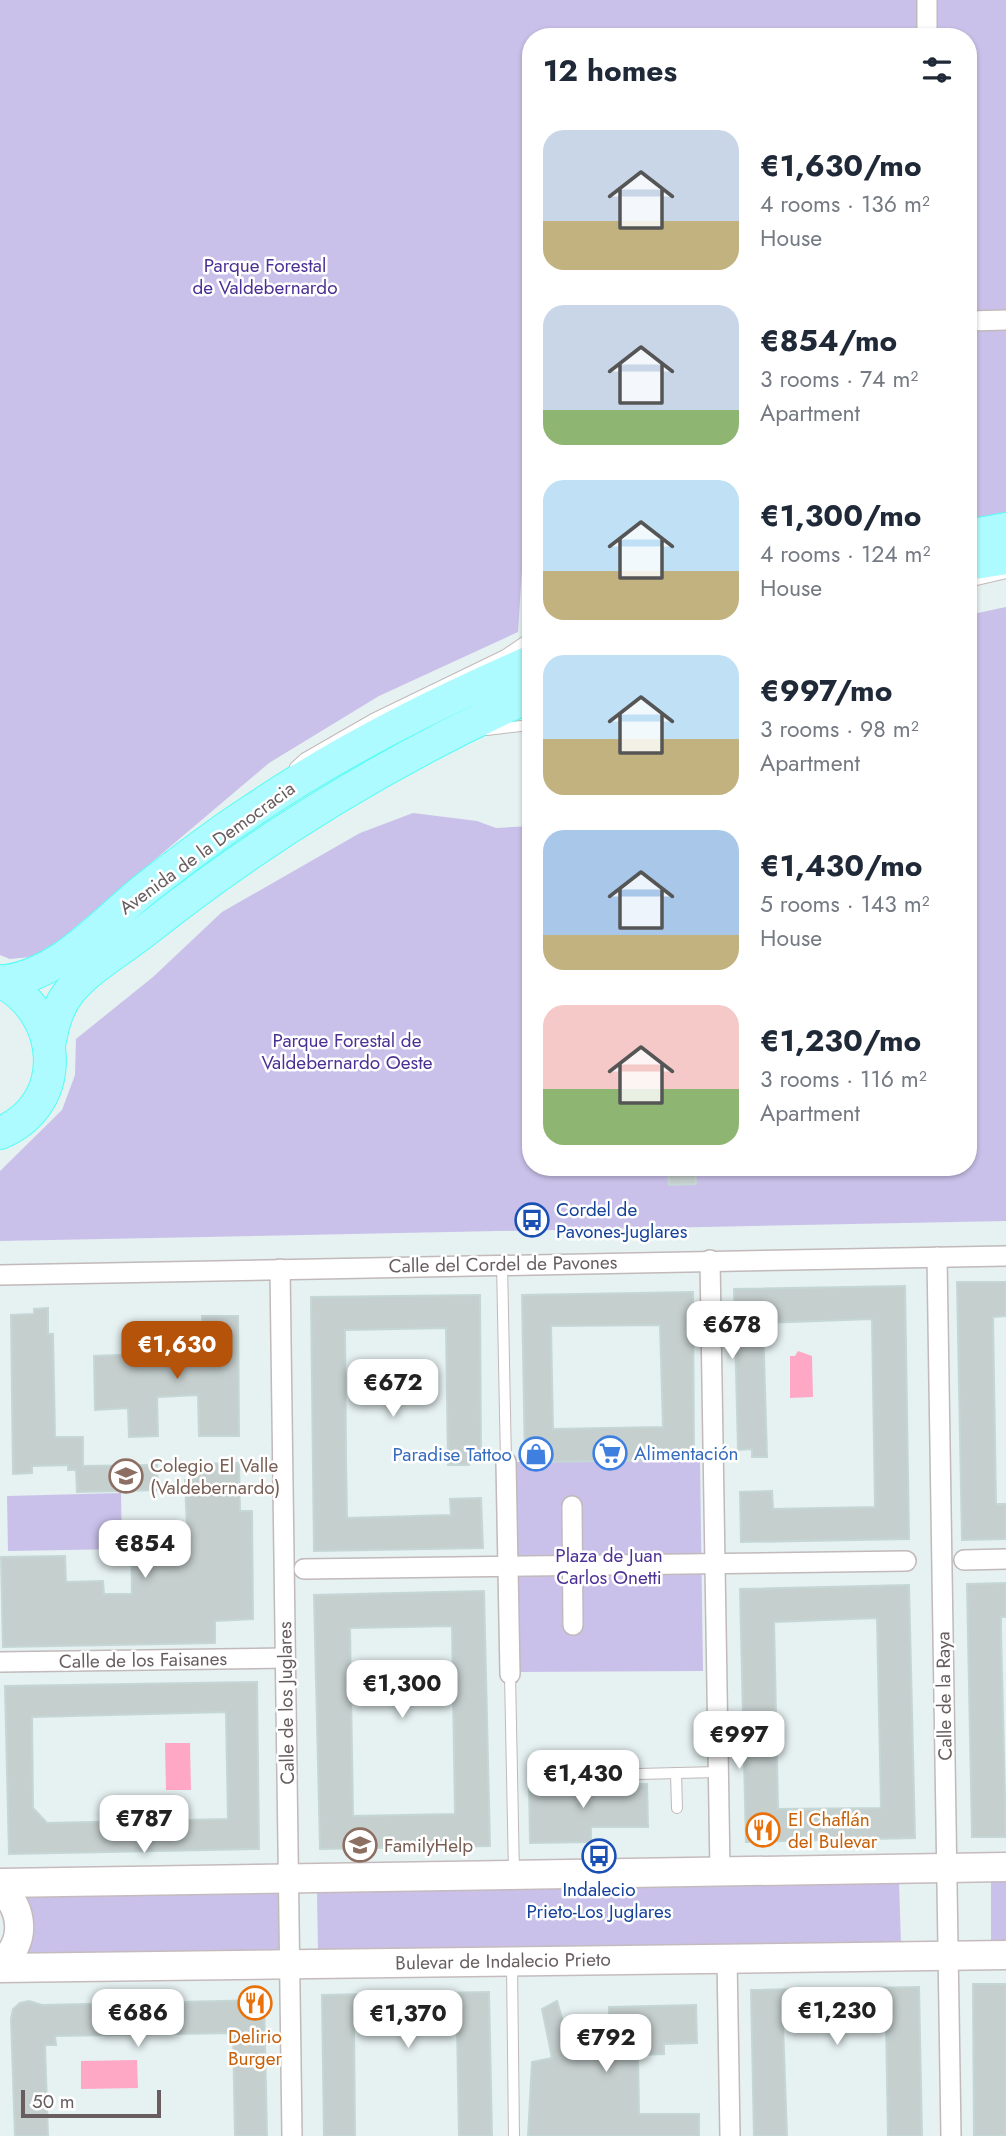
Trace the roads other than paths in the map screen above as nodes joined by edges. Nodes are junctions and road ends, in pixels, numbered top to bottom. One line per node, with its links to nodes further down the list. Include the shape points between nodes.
1 (928, 0): 2 (street)
2 (927, 28)
3 (1006, 320): 4 (street)
4 (977, 321)
5 (1006, 529): 6 (main road)
6 (977, 539)
7 (977, 545): 8 (main road)
8 (1006, 558)
9 (1006, 573): 10 (lane)
10 (977, 580)
11 (522, 643): 15 (lane, via 305,758)
12 (522, 665): 15 (main road, Avenida de la Democracia, via 437,702)
13 (522, 700): 16 (main road, Avenida de la Democracia, via 461,727)
14 (522, 726): 16 (lane, via 487,730 461,741)
15 (245, 815): 17 (main road, Avenida de la Democracia, via 149,886 53,966 22,979)
16 (270, 838): 18 (main road, Avenida de la Democracia, via 72,988 54,1018)
17 (1, 981): 18 (main road, via 33,1007)
18 (49, 1045): 19 (main road, Avenida de la Democracia, via 49,1070 41,1094 27,1114)
19 (2, 1134)
20 (937, 1256): 21 (street, Calle del Cordel de Pavones); 22 (street, Calle del Cordel de Pavones); 44 (street, Calle de la Raya)
21 (1006, 1256)
22 (710, 1260): 23 (street, Calle del Cordel de Pavones); 31 (street)
23 (502, 1263): 24 (street, Calle del Cordel de Pavones); 26 (lane)
24 (280, 1269): 25 (street, Calle del Cordel de Pavones); 36 (street, Calle de los Juglares)
25 (0, 1275)
26 (506, 1462): 32 (street)
27 (572, 1506): 33 (street)
28 (1006, 1559): 29 (street)
29 (964, 1560)
30 (906, 1561): 31 (street)
31 (715, 1565): 33 (street); 39 (street)
32 (508, 1566): 33 (street); 34 (street); 38 (street)
33 (573, 1567): 35 (street)
34 (304, 1569)
35 (573, 1625)
36 (285, 1658): 37 (street, Calle de los Faisanes); 47 (street, Calle de los Juglares)
37 (0, 1662)
38 (510, 1674): 46 (lane)
39 (718, 1772): 40 (lane); 45 (street)
40 (676, 1773): 41 (lane); 42 (lane)
41 (599, 1775)
42 (677, 1808)
43 (1006, 1867): 44 (street)
44 (946, 1868): 45 (street); 49 (street, Calle de la Raya)
45 (720, 1871): 46 (street)
46 (514, 1874): 47 (street)
47 (288, 1878): 48 (street); 53 (street, Calle de los Juglares)
48 (0, 1885): 54 (street, via 16,1907 20,1931)
49 (948, 1955): 50 (street, Bulevar de Indalecio Prieto); 51 (street, Bulevar de Indalecio Prieto); 58 (street, Calle de la Raya)
50 (1006, 1955)
51 (727, 1958): 52 (street, Bulevar de Indalecio Prieto); 57 (street)
52 (512, 1961): 53 (street, Bulevar de Indalecio Prieto); 56 (lane)
53 (290, 1965): 54 (street, Bulevar de Indalecio Prieto); 55 (street, Calle de los Juglares)
54 (0, 1966)
55 (292, 2136)
56 (514, 2136)
57 (730, 2136)
58 (951, 2136)

